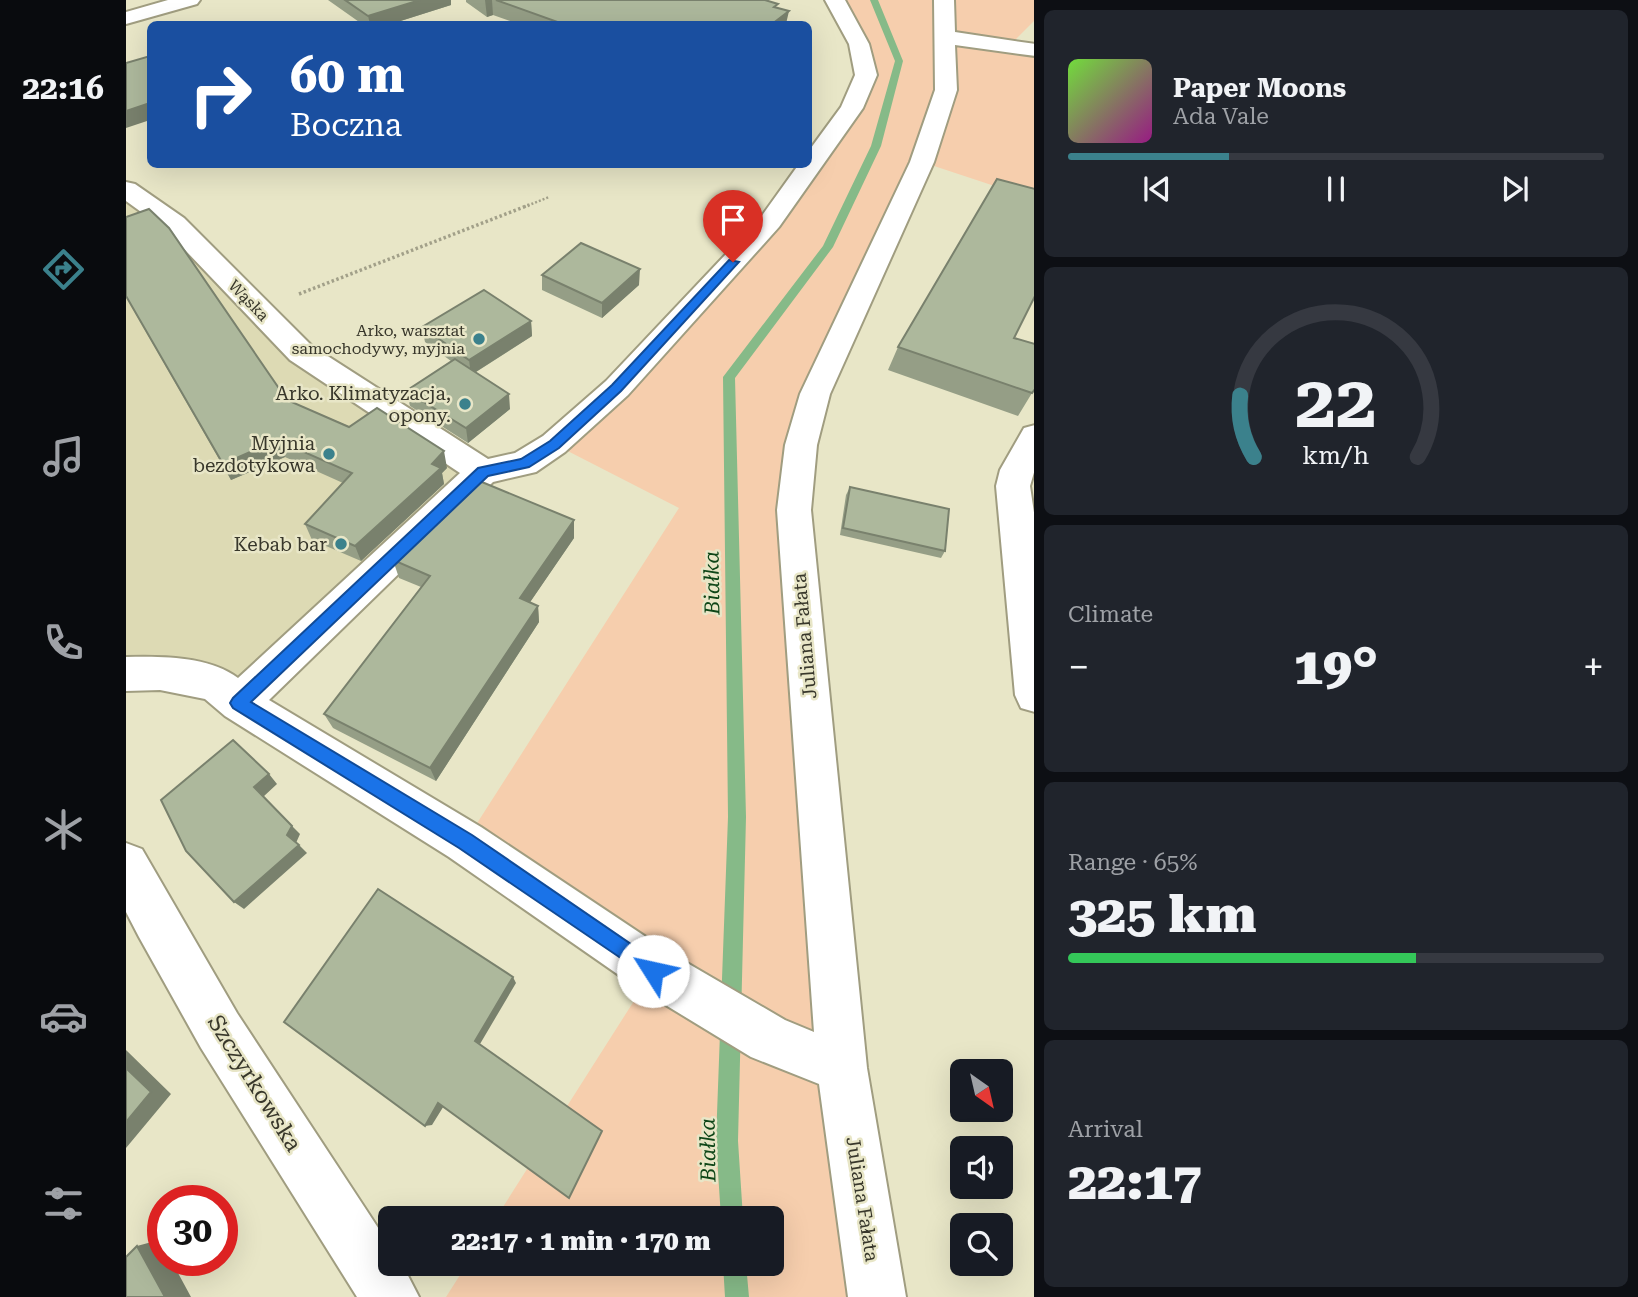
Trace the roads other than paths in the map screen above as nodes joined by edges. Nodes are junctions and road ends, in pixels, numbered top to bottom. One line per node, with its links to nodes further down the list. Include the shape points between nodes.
1 (191, 0): 4 (street)
2 (835, 0): 7 (street, via 859,44 866,75 852,108)
3 (944, 0): 5 (street, Juliana Fałata)
4 (126, 18)
5 (946, 37): 6 (street); 16 (street, Juliana Fałata, via 946,90 922,162 815,394 801,445 793,510)
6 (1034, 50)
7 (812, 164)
8 (809, 168): 11 (street, via 770,222 617,388 554,444 524,463)
9 (126, 189): 11 (street, Wąska, via 175,224 301,354)
10 (1034, 436): 13 (street, via 1013,486)
11 (483, 472): 14 (street)
12 (126, 674): 14 (street, via 160,673 215,684)
13 (1034, 695)
14 (239, 703): 16 (street, via 465,842 653,971 769,1039)
15 (126, 865): 17 (street, Szczyrkowska, via 205,1006)
16 (842, 1068): 18 (street, Juliana Fałata)
17 (390, 1297)
18 (877, 1297)

